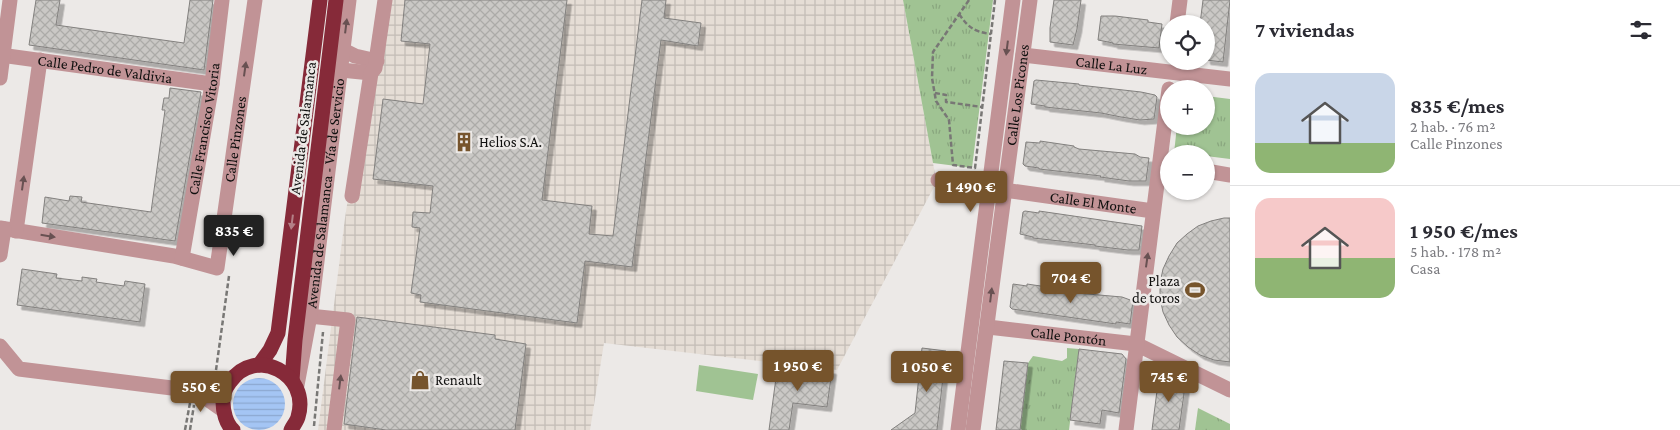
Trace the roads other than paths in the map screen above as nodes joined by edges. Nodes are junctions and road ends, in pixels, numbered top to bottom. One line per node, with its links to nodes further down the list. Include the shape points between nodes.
1 (10, 0): 13 (street)
2 (222, 0): 22 (street, Calle Francisco Vitoria)
3 (255, 0): 32 (street, Calle Pinzones, one-way to 3, via 217,268)
4 (320, 0): 37 (highway, Avenida de Salamanca, one-way to 37, via 278,333)
5 (336, 0): 39 (highway, Avenida de Salamanca, via 295,340)
6 (350, 0): 12 (street, Avenida de Salamanca - Vía de Servicio, one-way to 6)
7 (385, 0): 17 (street)
8 (1013, 0): 27 (street, Calle Los Picones, one-way to 27)
9 (1030, 0): 14 (street, Calle Los Picones)
10 (1180, 0): 11 (street)
11 (1178, 15)
12 (343, 50): 17 (street); 18 (street, Avenida de Salamanca - Vía de Servicio)
13 (2, 55): 15 (street, Calle Pedro de Valdivia); 20 (street)
14 (1023, 55): 16 (street, Calle La Luz); 27 (street, Calle Los Picones)
15 (40, 60): 22 (street, Calle Pedro de Valdivia); 30 (street, one-way to 15)
16 (1160, 66)
17 (374, 67): 18 (street); 28 (street)
18 (340, 70): 33 (street, Avenida de Salamanca - Vía de Servicio)
19 (1186, 70): 21 (street, Calle La Luz)
20 (0, 78)
21 (1230, 79)
22 (212, 84): 32 (street, Calle Francisco Vitoria)
23 (1215, 173): 24 (street)
24 (1230, 175)
25 (938, 180): 27 (street, Calle El Monte)
26 (1160, 182): 29 (street)
27 (996, 189): 29 (street, Calle El Monte); 34 (street, Calle Los Picones, one-way to 27); 46 (street, Calle Los Picones)
28 (352, 196)
29 (1153, 211): 35 (street, one-way to 29)
30 (7, 229): 31 (street); 32 (street, Calle Pinzones, one-way to 32)
31 (0, 255)
32 (182, 258)
33 (309, 316): 39 (street, Avenida de Salamanca - Vía de Servicio); 45 (street, one-way to 33, via 348,320)
34 (988, 327): 35 (street, Calle Pontón); 47 (street, Calle Los Picones)
35 (1136, 344): 40 (street, Calle Pontón); 48 (street)
36 (0, 346): 41 (street, via 19,369)
37 (258, 365): 38 (highway); 39 (highway, via 274,367)
38 (234, 377): 41 (street); 42 (highway, via 223,394)
39 (295, 383): 44 (highway, Avenida de Salamanca, via 300,398 298,418)
40 (1230, 390)
41 (195, 397): 42 (street)
42 (223, 410): 43 (highway)
43 (230, 429)
44 (291, 430)
45 (334, 430)
46 (958, 430)
47 (973, 430)
48 (1126, 430)

